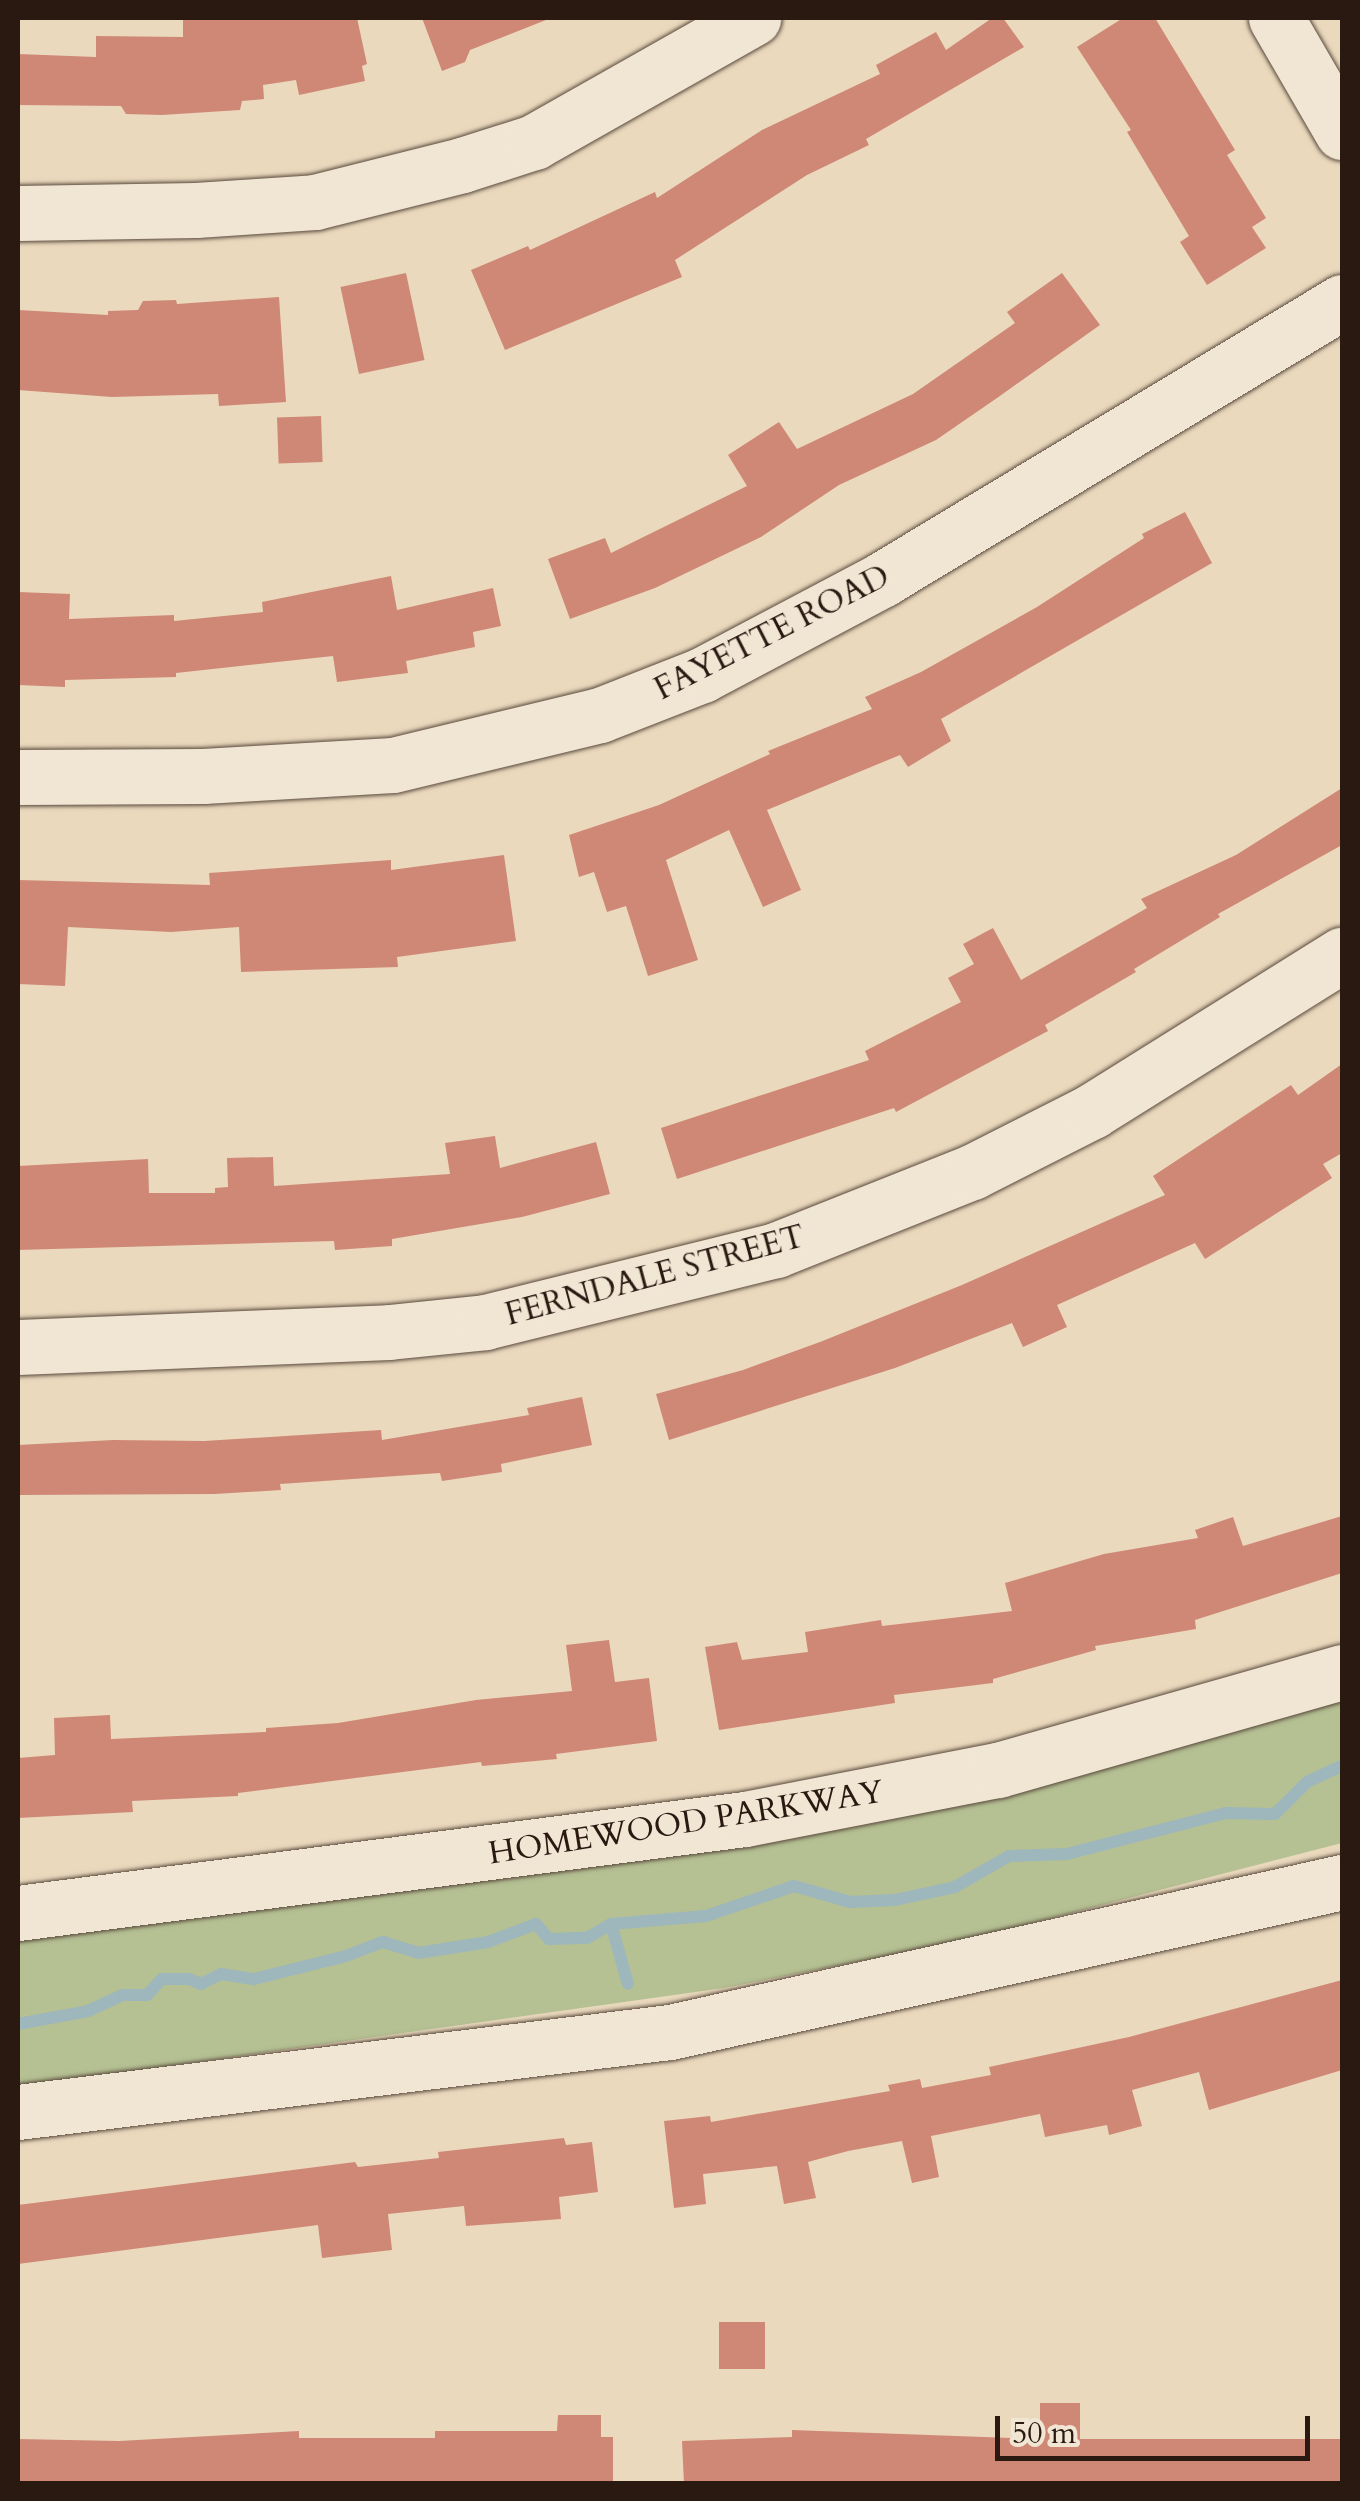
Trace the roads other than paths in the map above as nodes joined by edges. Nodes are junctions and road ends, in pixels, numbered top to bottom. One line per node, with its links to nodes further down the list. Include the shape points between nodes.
1 (754, 18): 4 (street, via 534,142 462,165 315,202)
2 (1276, 18): 3 (street)
3 (1342, 132)
4 (18, 214)
5 (1342, 302): 6 (street, FAYETTE ROAD, via 883,579 702,675 600,715 393,766)
6 (18, 778)
7 (1342, 955): 8 (street, FERNDALE STREET, via 1092,1111 972,1172 776,1250 485,1322)
8 (18, 1347)
9 (1342, 1672): 11 (street, HOMEWOOD PARKWAY, via 998,1770 745,1820)
10 (1342, 1882): 12 (street, via 670,2032)
11 (18, 1913)
12 (18, 2112)

